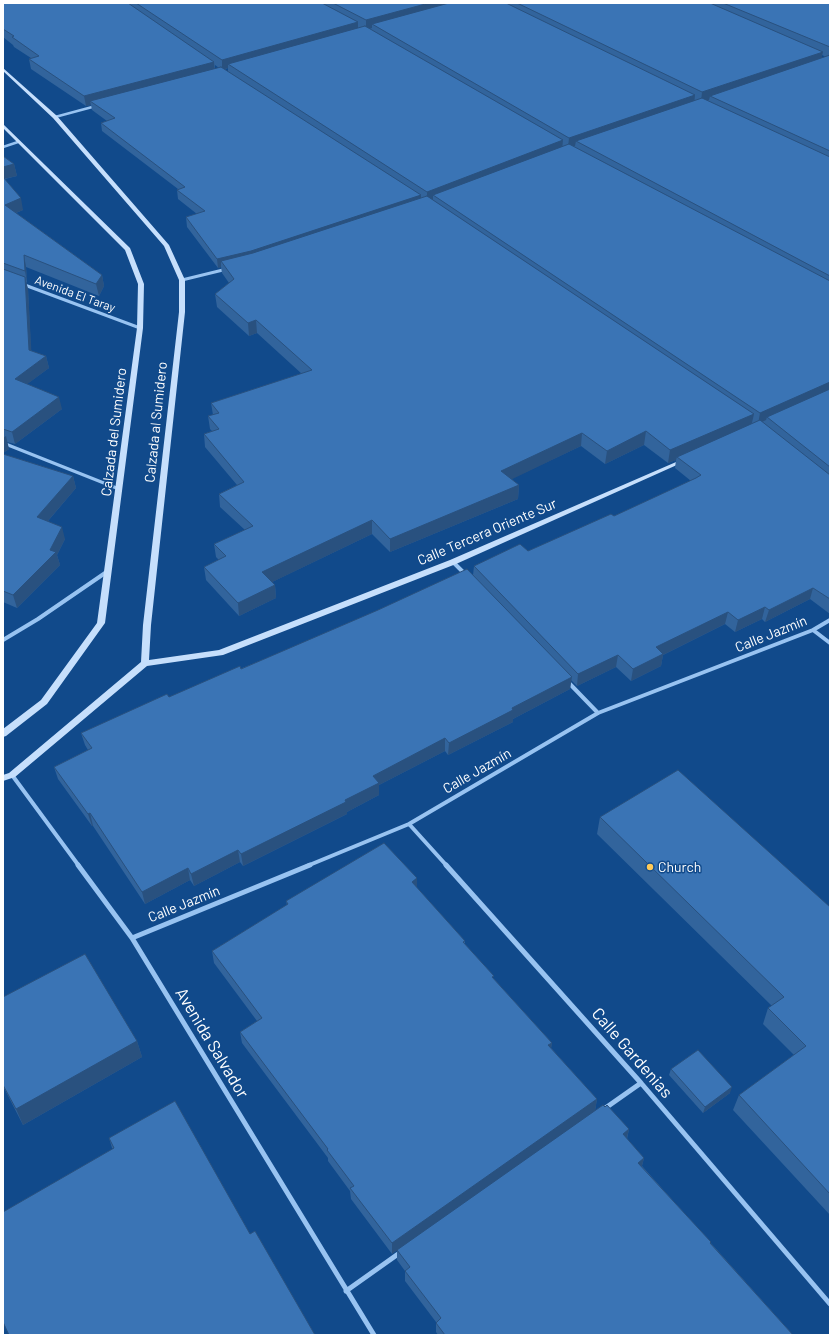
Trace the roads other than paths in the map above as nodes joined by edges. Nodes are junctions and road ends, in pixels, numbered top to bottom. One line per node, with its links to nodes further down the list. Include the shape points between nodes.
1 (3, 69): 3 (main road, Calzada al Sumidero)
2 (101, 105): 3 (street)
3 (55, 117): 8 (main road, Calzada al Sumidero, via 167,246)
4 (3, 125): 5 (main road, Calzada del Sumidero)
5 (18, 142): 6 (street); 10 (main road, Calzada del Sumidero, via 128,249 141,284)
6 (3, 147)
7 (232, 268): 8 (street)
8 (182, 280): 21 (main road, Calzada al Sumidero, via 182,312)
9 (17, 282): 10 (street, Avenida El Taray)
10 (140, 328): 13 (main road, Calzada del Sumidero)
11 (3, 443): 13 (street)
12 (693, 456): 14 (main road, Calle Tercera Oriente Sur)
13 (119, 489): 15 (main road, Calzada del Sumidero)
14 (453, 562): 16 (street); 21 (main road, Calle Tercera Oriente Sur, via 220,653)
15 (108, 571): 19 (street); 24 (main road, Calzada del Sumidero, via 101,622 44,702)
16 (469, 578)
17 (830, 620): 18 (street, Calle Jazmín)
18 (813, 630): 20 (street); 23 (street, Calle Jazmín)
19 (3, 640)
20 (830, 643)
21 (145, 663): 25 (main road)
22 (566, 679): 23 (street)
23 (598, 713): 27 (street, Calle Jazmín)
24 (3, 734)
25 (12, 775): 26 (main road); 28 (street, Avenida Salvador)
26 (3, 778)
27 (409, 824): 28 (street, Calle Jazmín); 29 (street, Calle Gardenias)
28 (132, 938): 32 (street, Avenida Salvador)
29 (641, 1083): 30 (street); 33 (street, Calle Gardenias)
30 (596, 1115)
31 (404, 1250): 32 (street)
32 (346, 1291): 34 (street, Avenida Salvador)
33 (830, 1304)
34 (374, 1335)

